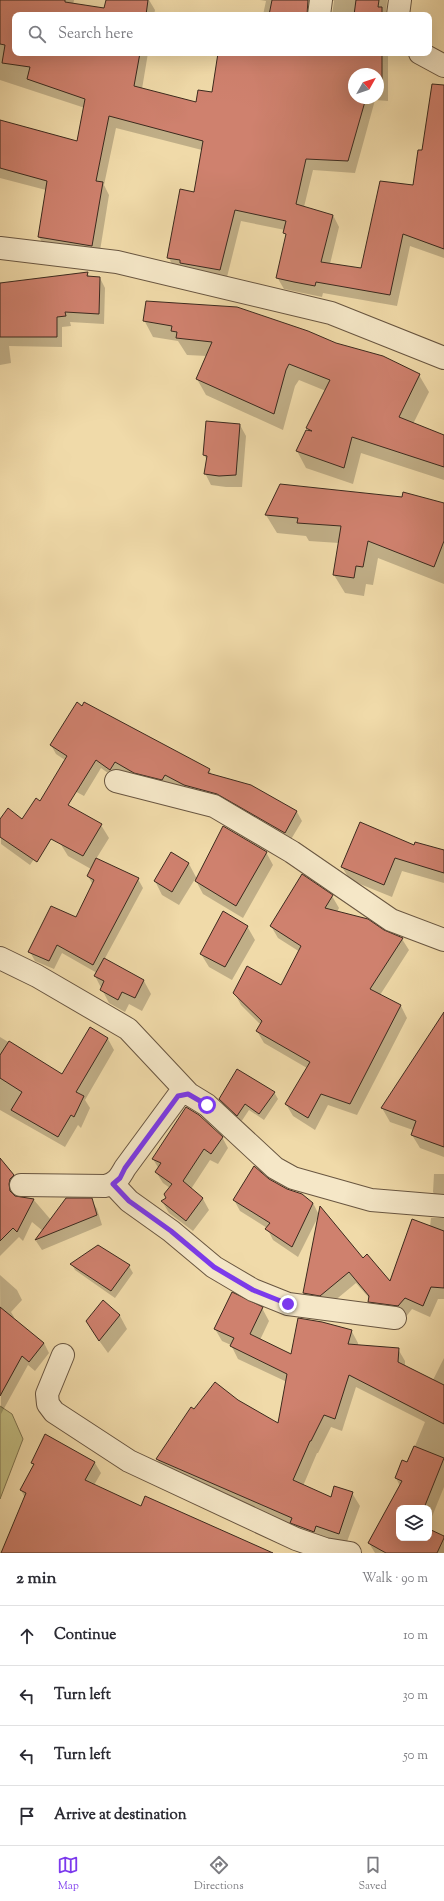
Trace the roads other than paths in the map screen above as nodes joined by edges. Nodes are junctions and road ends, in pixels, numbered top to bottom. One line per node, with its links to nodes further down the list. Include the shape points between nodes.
1 (321, 0): 3 (street)
2 (400, 0): 4 (street)
3 (319, 12)
4 (398, 12)
5 (426, 56): 6 (street)
6 (444, 66)
7 (0, 248): 8 (street, via 117,262 331,312)
8 (444, 358)
9 (116, 781): 10 (street, via 214,806 292,852 391,920)
10 (444, 940)
11 (0, 958): 12 (street, via 37,976 128,1029)
12 (188, 1094): 13 (street, via 178,1096 120,1178); 15 (street, via 207,1105 276,1168 293,1178 371,1200)
13 (113, 1184): 14 (street); 16 (street, via 129,1201 171,1231 214,1267 253,1290 288,1304)
14 (21, 1185)
15 (444, 1206)
16 (395, 1318)
17 (63, 1355): 18 (street, via 47,1394 48,1404 54,1412 129,1461 296,1539 325,1549)
18 (350, 1553)

